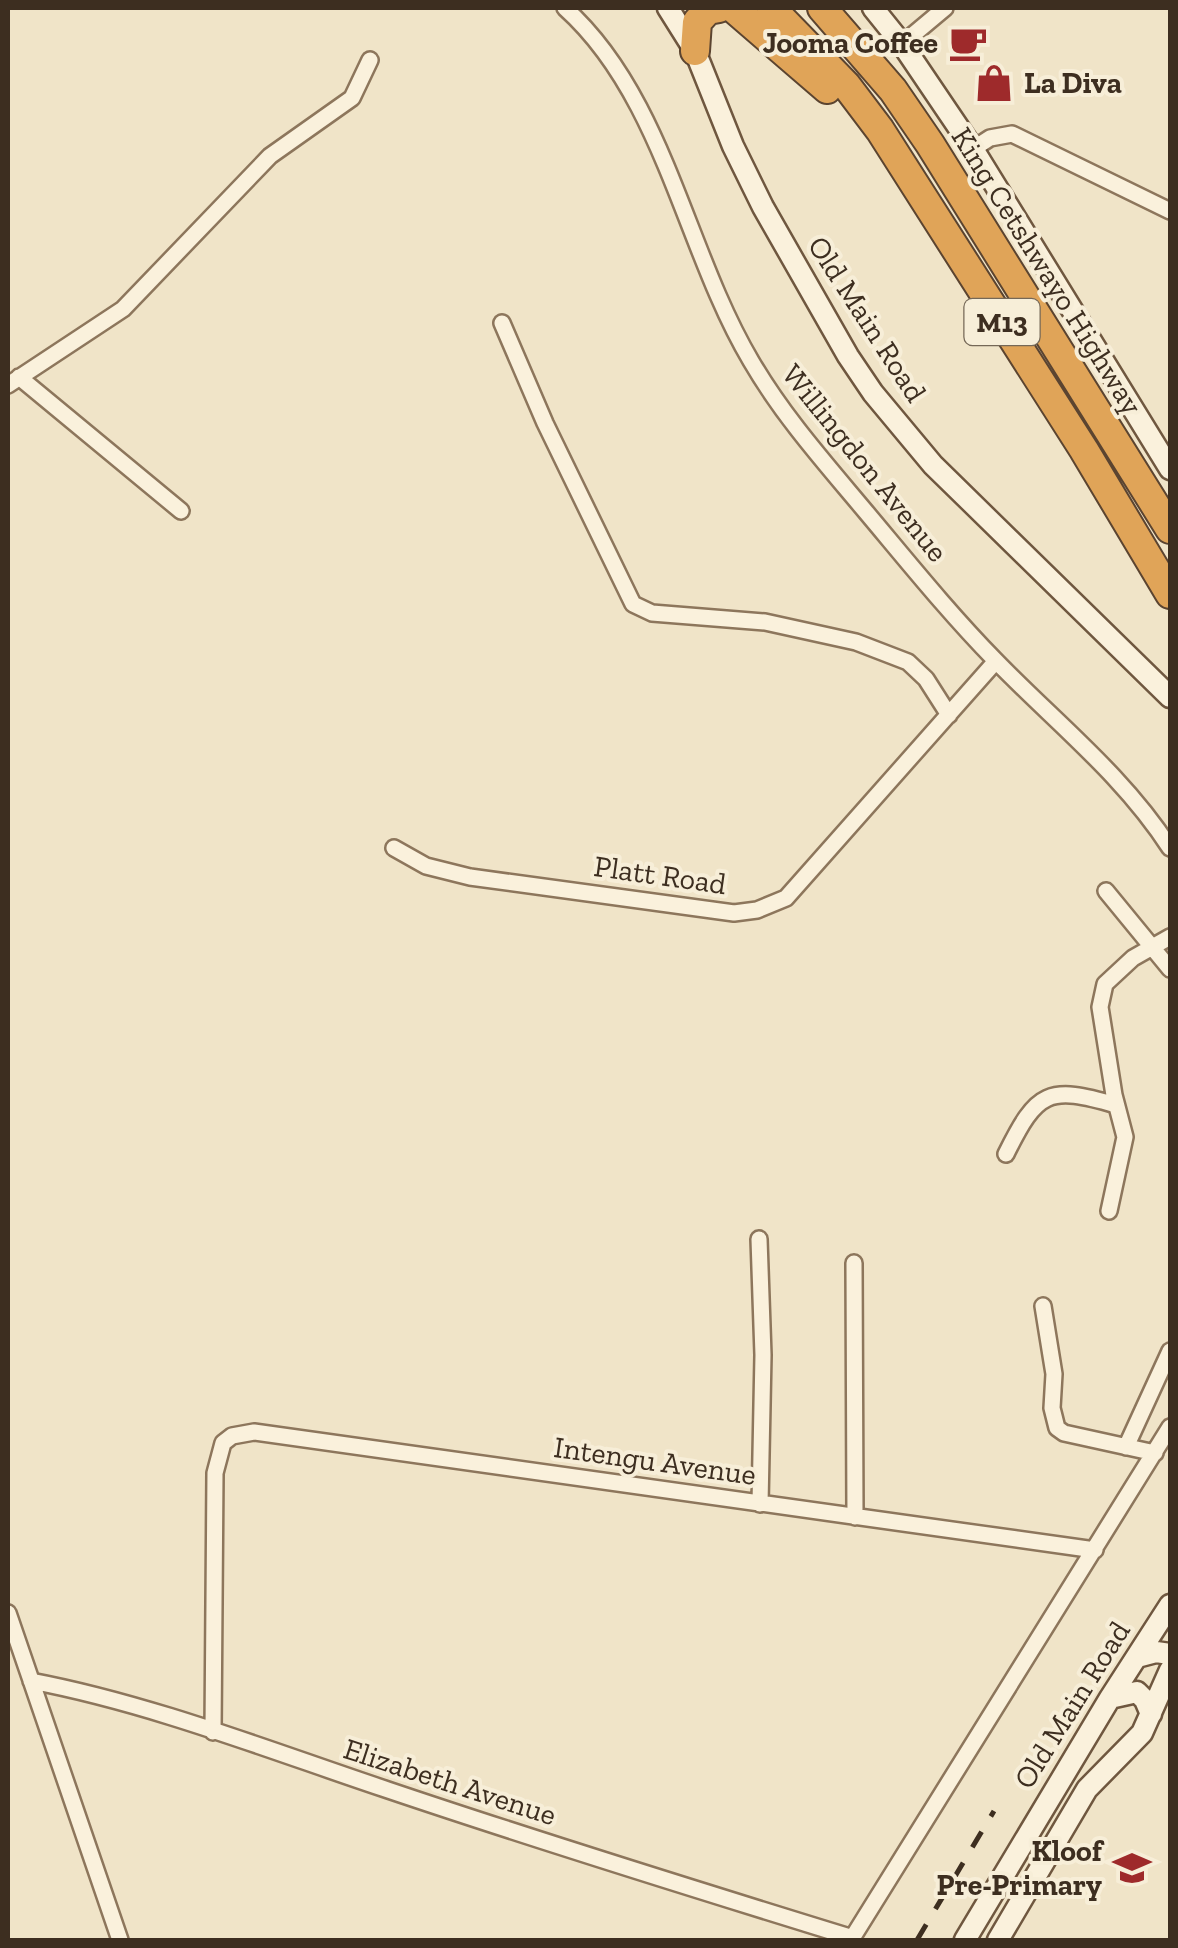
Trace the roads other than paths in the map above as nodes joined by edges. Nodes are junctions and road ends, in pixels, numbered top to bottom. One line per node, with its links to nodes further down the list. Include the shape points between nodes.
1 (565, 8): 20 (street, Willingdon Avenue, via 592,35 634,101 748,358 779,405)
2 (668, 8): 9 (main road, Old Main Road)
3 (733, 8): 9 (highway, via 708,10 697,22); 12 (highway, M13, via 827,89 890,172)
4 (771, 8): 12 (highway, M13, via 846,85)
5 (822, 8): 18 (highway, King Cetshwayo Highway / M13, via 930,144)
6 (873, 8): 8 (main road)
7 (946, 8): 8 (street)
8 (902, 44): 11 (main road)
9 (695, 51): 21 (main road, Old Main Road, via 762,207 873,393 933,465)
10 (370, 60): 15 (street, via 352,98 270,156 123,308)
11 (973, 149): 13 (street, via 1012,134); 16 (main road)
12 (921, 194): 19 (highway, M13)
13 (1170, 210)
14 (502, 323): 22 (street, via 633,604 652,613 781,624 856,642 908,662)
15 (13, 381): 17 (street)
16 (1170, 469)
17 (181, 510)
18 (1170, 529)
19 (1170, 594)
20 (996, 661): 22 (street, Platt Road); 24 (street, Willingdon Avenue, via 1146,810)
21 (1170, 697)
22 (948, 715): 23 (street, Platt Road, via 786,898 758,910 734,914 470,877 426,866)
23 (394, 848)
24 (1170, 848)
25 (1106, 891): 27 (street)
26 (1170, 937): 27 (street)
27 (1153, 947): 28 (street); 29 (street, via 1105,984 1100,1006)
28 (1170, 969)
29 (1116, 1104): 30 (street, via 1083,1095 1040,1100); 31 (street, via 1125,1138)
30 (1006, 1154)
31 (1109, 1211)
32 (759, 1238): 39 (street)
33 (854, 1263): 40 (street)
34 (1043, 1306): 37 (street, via 1057,1428)
35 (1170, 1351): 37 (street)
36 (1170, 1427): 38 (street)
37 (1126, 1447): 38 (street)
38 (1154, 1454): 41 (street)
39 (760, 1504): 40 (street, Intengu Avenue); 50 (street, Intengu Avenue, via 254,1432 232,1436 218,1454)
40 (855, 1517): 41 (street, Intengu Avenue)
41 (1095, 1550): 51 (street)
42 (1170, 1606): 45 (main road, Old Main Road)
43 (8, 1613): 47 (street)
44 (1170, 1654): 45 (main road)
45 (1137, 1657): 48 (main road, Old Main Road)
46 (1170, 1670): 49 (main road, Old Main Road)
47 (30, 1681): 50 (street, Elizabeth Avenue); 52 (street)
48 (1110, 1698): 49 (main road, via 1140,1694); 53 (main road, Old Main Road)
49 (1151, 1714): 54 (main road, Old Main Road, via 1138,1738 1088,1789)
50 (213, 1732): 51 (street, Elizabeth Avenue)
51 (852, 1939)
52 (120, 1940)
53 (965, 1940)
54 (998, 1940)

